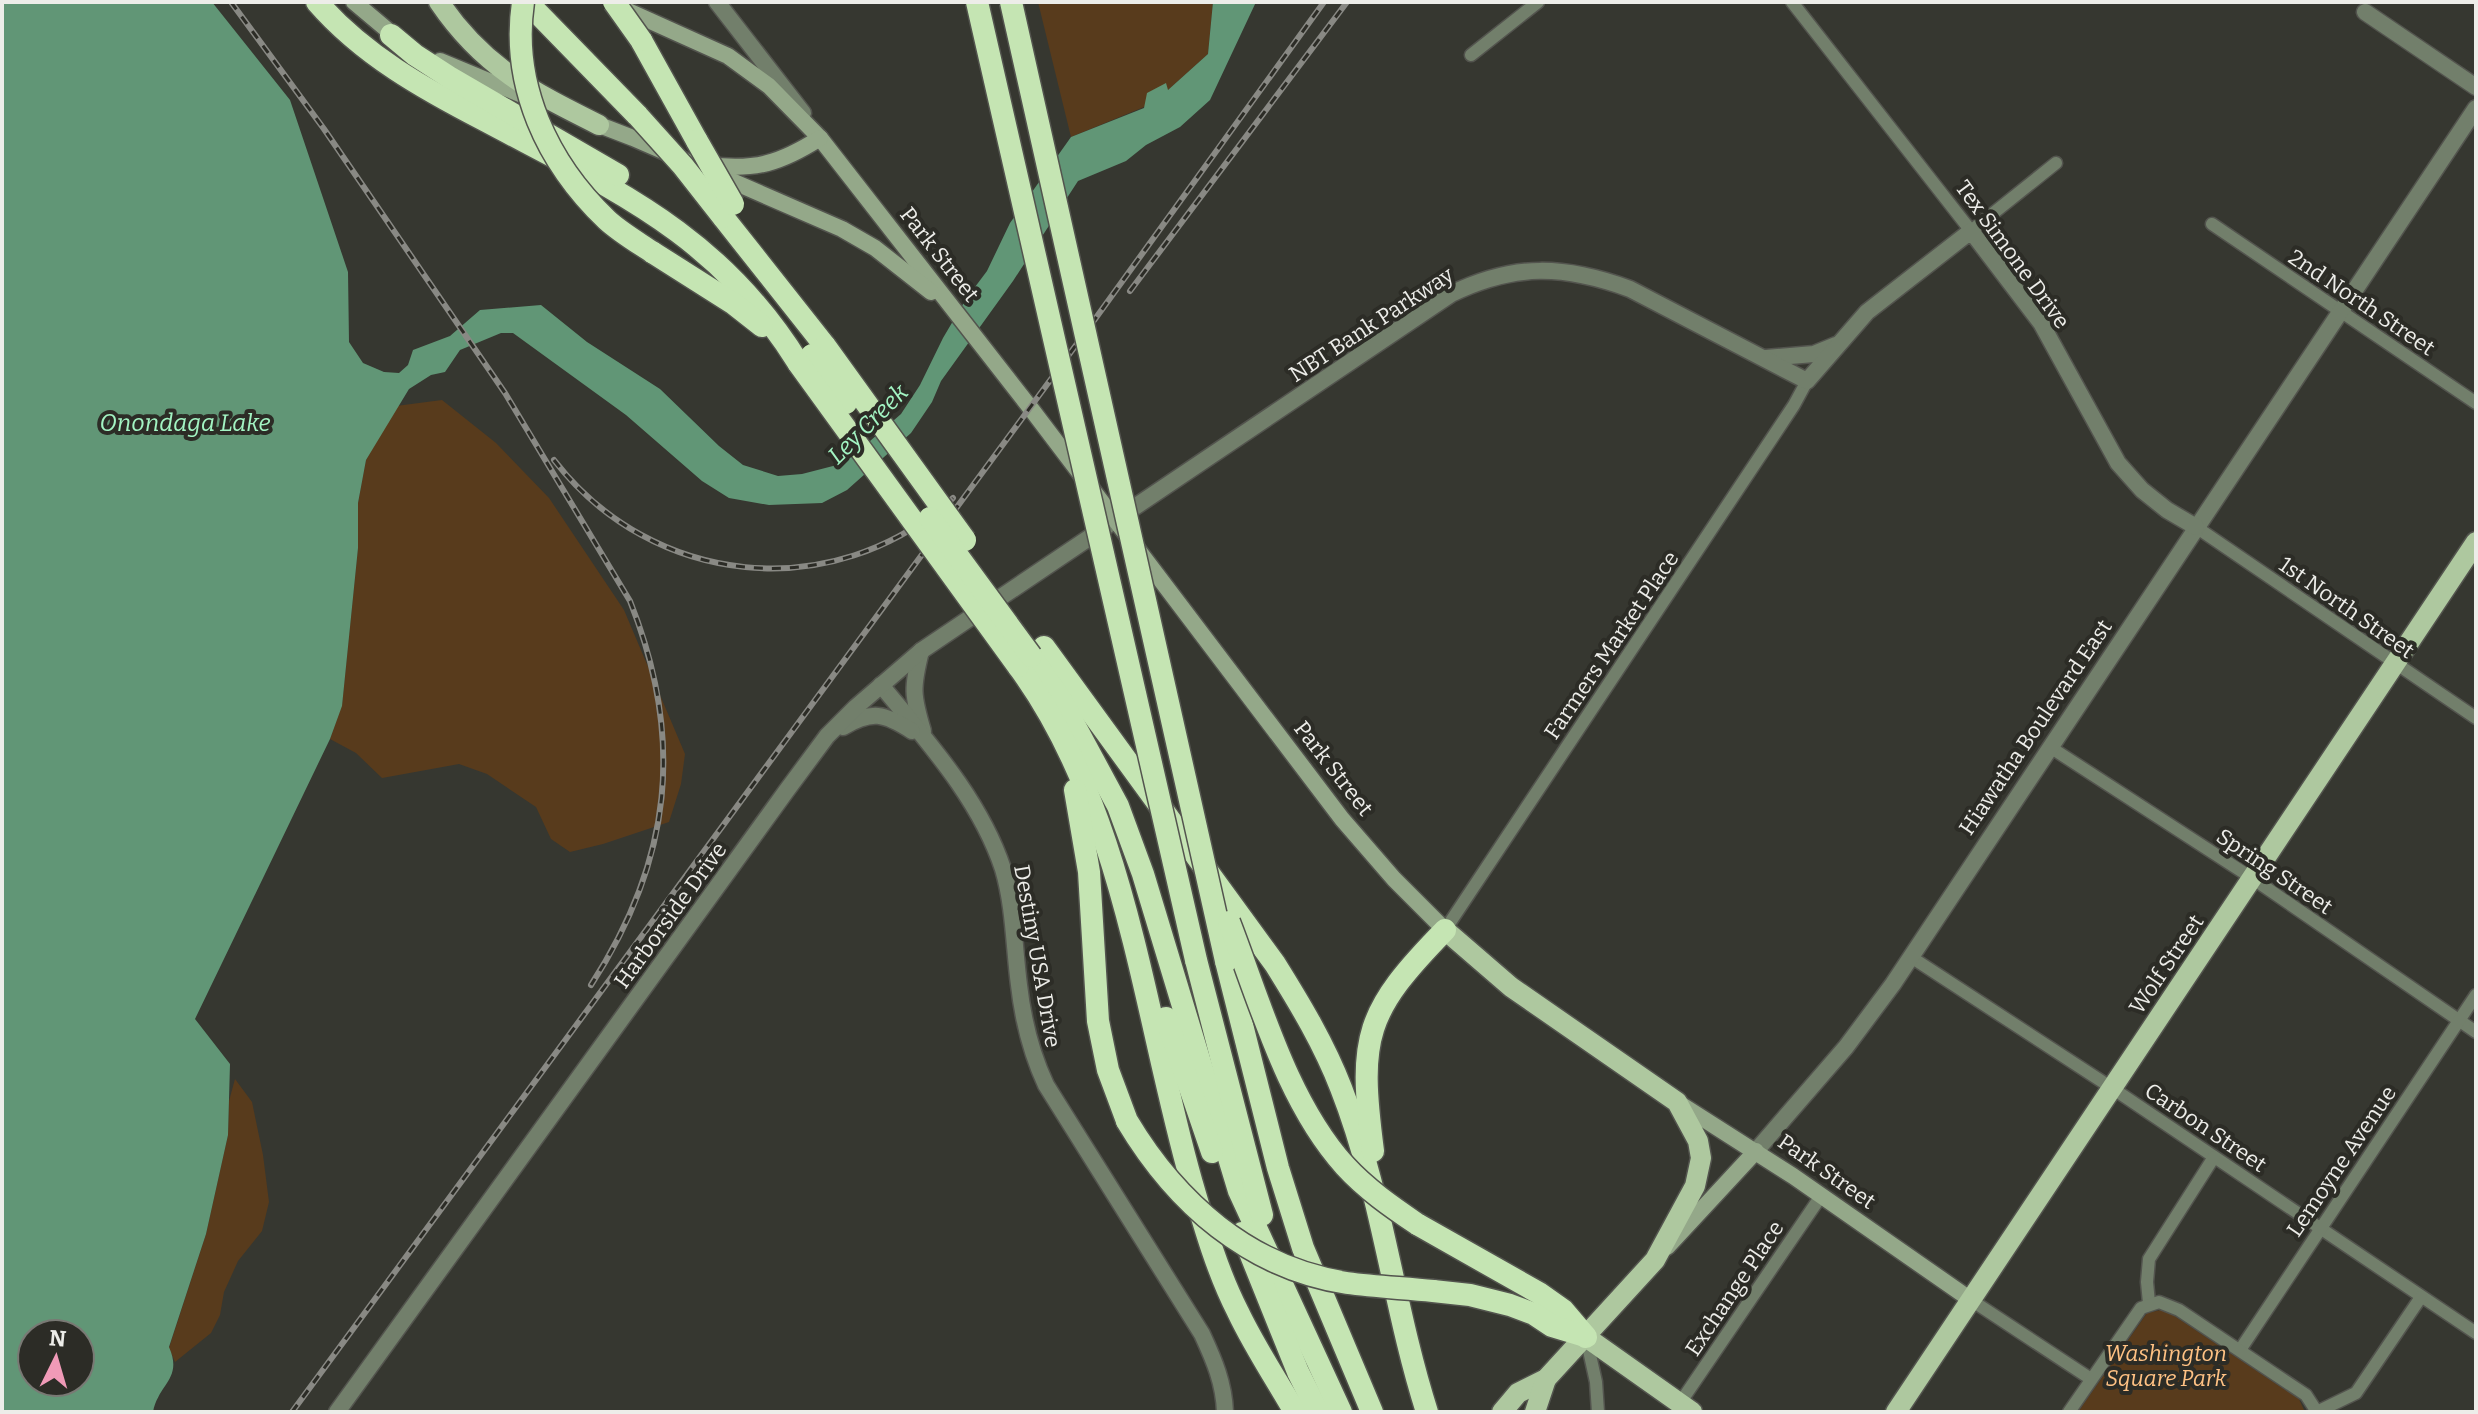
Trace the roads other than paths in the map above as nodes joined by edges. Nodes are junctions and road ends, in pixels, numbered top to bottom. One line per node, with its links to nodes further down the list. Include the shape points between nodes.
1 (317, 2): 26 (highway, via 375,56 412,81 671,225 723,268 781,335)
2 (354, 2): 12 (main road)
3 (439, 2): 16 (main road, via 459,31 496,66)
4 (525, 2): 20 (highway, bridge); 26 (highway, bridge, via 519,30 526,85 541,132 573,185 609,222)
5 (611, 2): 17 (main road, via 728,56 769,86); 20 (highway, bridge, via 641,40 697,141)
6 (717, 2): 17 (street, Park Street)
7 (977, 2): 64 (highway, bridge, via 1196,960 1260,1210)
8 (1011, 2): 42 (highway, bridge)
9 (1538, 2): 13 (street)
10 (1792, 2): 22 (street, Tex Simone Drive)
11 (2365, 12): 14 (street)
12 (391, 35): 16 (main road, via 469,75); 26 (highway, via 449,77 626,180 709,237 761,289)
13 (1471, 55)
14 (2476, 87)
15 (2476, 108): 24 (street, Hiawatha Boulevard East)
16 (599, 125): 18 (main road)
17 (820, 138): 18 (main road, via 757,167); 23 (main road, Park Street)
18 (688, 162): 23 (main road, via 842,229 875,248)
19 (2056, 163): 22 (street)
20 (728, 211): 26 (highway, via 798,311)
21 (2212, 224): 24 (street, 2nd North Street)
22 (1971, 231): 25 (street, via 1886,295); 31 (street, Tex Simone Drive, via 2041,323 2118,463 2142,490)
23 (953, 310): 30 (main road, Park Street)
24 (2339, 312): 29 (street, 2nd North Street); 31 (street, Hiawatha Boulevard East)
25 (1838, 344): 27 (street, via 1814,354); 28 (street)
26 (812, 355): 34 (highway, bridge); 34 (highway, bridge)
27 (1761, 358): 28 (street, NBT Bank Parkway); 30 (street, NBT Bank Parkway, via 1603,279 1561,271 1503,274 1451,294)
28 (1807, 381): 45 (street, Farmers Market Place)
29 (2476, 403)
30 (1116, 522): 33 (street, Harborside Drive); 45 (main road, Park Street, via 1342,819)
31 (2196, 527): 35 (street, 1st North Street); 41 (street, Hiawatha Boulevard East)
32 (2476, 542): 35 (main road, Wolf Street)
33 (921, 651): 36 (street, Harborside Drive); 40 (street, via 913,698)
34 (1031, 657): 38 (highway); 56 (highway, via 1275,964 1306,1015 1340,1086); 64 (highway, via 1062,702 1118,806 1239,1191)
35 (2394, 664): 37 (street, 1st North Street); 43 (main road, Wolf Street)
36 (881, 685): 39 (street, Harborside Drive); 40 (street, Destiny USA Drive)
37 (2476, 718)
38 (1055, 724): 44 (highway, via 1100,824); 62 (highway, bridge, via 1082,820 1098,1021 1108,1070 1127,1121 1149,1157 1194,1207 1263,1255 1347,1283 1470,1295 1510,1305)
39 (827, 736): 40 (street, via 857,718 876,714 893,718); 69 (street, Harborside Drive)
40 (926, 740): 70 (street, Destiny USA Drive, via 973,804 1003,871 1036,1065 1202,1334 1219,1372)
41 (2050, 747): 43 (street, Spring Street); 46 (street, Hiawatha Boulevard East)
42 (1204, 858): 62 (highway, bridge, via 1284,1064 1317,1129 1345,1166 1417,1224 1563,1310); 73 (highway, bridge, via 1278,1168 1303,1248)
43 (2252, 878): 48 (street, Spring Street); 50 (main road, Wolf Street)
44 (1116, 882): 68 (highway, via 1210,1239 1238,1314); 71 (highway, via 1259,1280)
45 (1445, 930): 51 (main road, Park Street, via 1511,987); 56 (highway, via 1389,992 1367,1052 1367,1108)
46 (1911, 957): 50 (street, Carbon Street); 52 (street, Hiawatha Boulevard East, via 1846,1047)
47 (2476, 995): 48 (street, Lemoyne Avenue)
48 (2459, 1020): 49 (street, Spring Street); 55 (street, Lemoyne Avenue)
49 (2476, 1032)
50 (2112, 1088): 53 (street, Carbon Street); 59 (main road, Wolf Street)
51 (1677, 1102): 52 (main road, Park Street); 57 (main road, via 1698,1141 1700,1173)
52 (1756, 1151): 54 (main road, Park Street); 57 (main road, Hiawatha Boulevard East)
53 (2214, 1157): 55 (street, Carbon Street); 60 (street, via 2149,1259)
54 (1821, 1196): 59 (main road, Park Street); 67 (street, Exchange Place)
55 (2320, 1230): 58 (street, Carbon Street); 63 (street, Lemoyne Avenue)
56 (1385, 1247): 74 (highway)
57 (1655, 1260): 62 (main road, Hiawatha Boulevard East)
58 (2421, 1297): 61 (street, Carbon Street); 80 (street, via 2356,1393)
59 (1971, 1300): 66 (street, Park Street); 78 (main road, Wolf Street)
60 (2149, 1303): 63 (street, via 2167,1304); 66 (street)
61 (2476, 1333)
62 (1586, 1337): 65 (main road, Hiawatha Boulevard East); 67 (main road); 77 (street)
63 (2240, 1350): 80 (street, via 2306,1395)
64 (1317, 1362): 72 (highway)
65 (1546, 1379): 75 (main road, via 1518,1393); 76 (main road)
66 (2091, 1379): 79 (street)
67 (1686, 1408)
68 (1292, 1409)
69 (337, 1412)
70 (1225, 1412)
71 (1318, 1412)
72 (1341, 1412)
73 (1372, 1412)
74 (1427, 1412)
75 (1502, 1412)
76 (1535, 1412)
77 (1598, 1412)
78 (1896, 1412)
79 (2069, 1412)
80 (2317, 1412)

